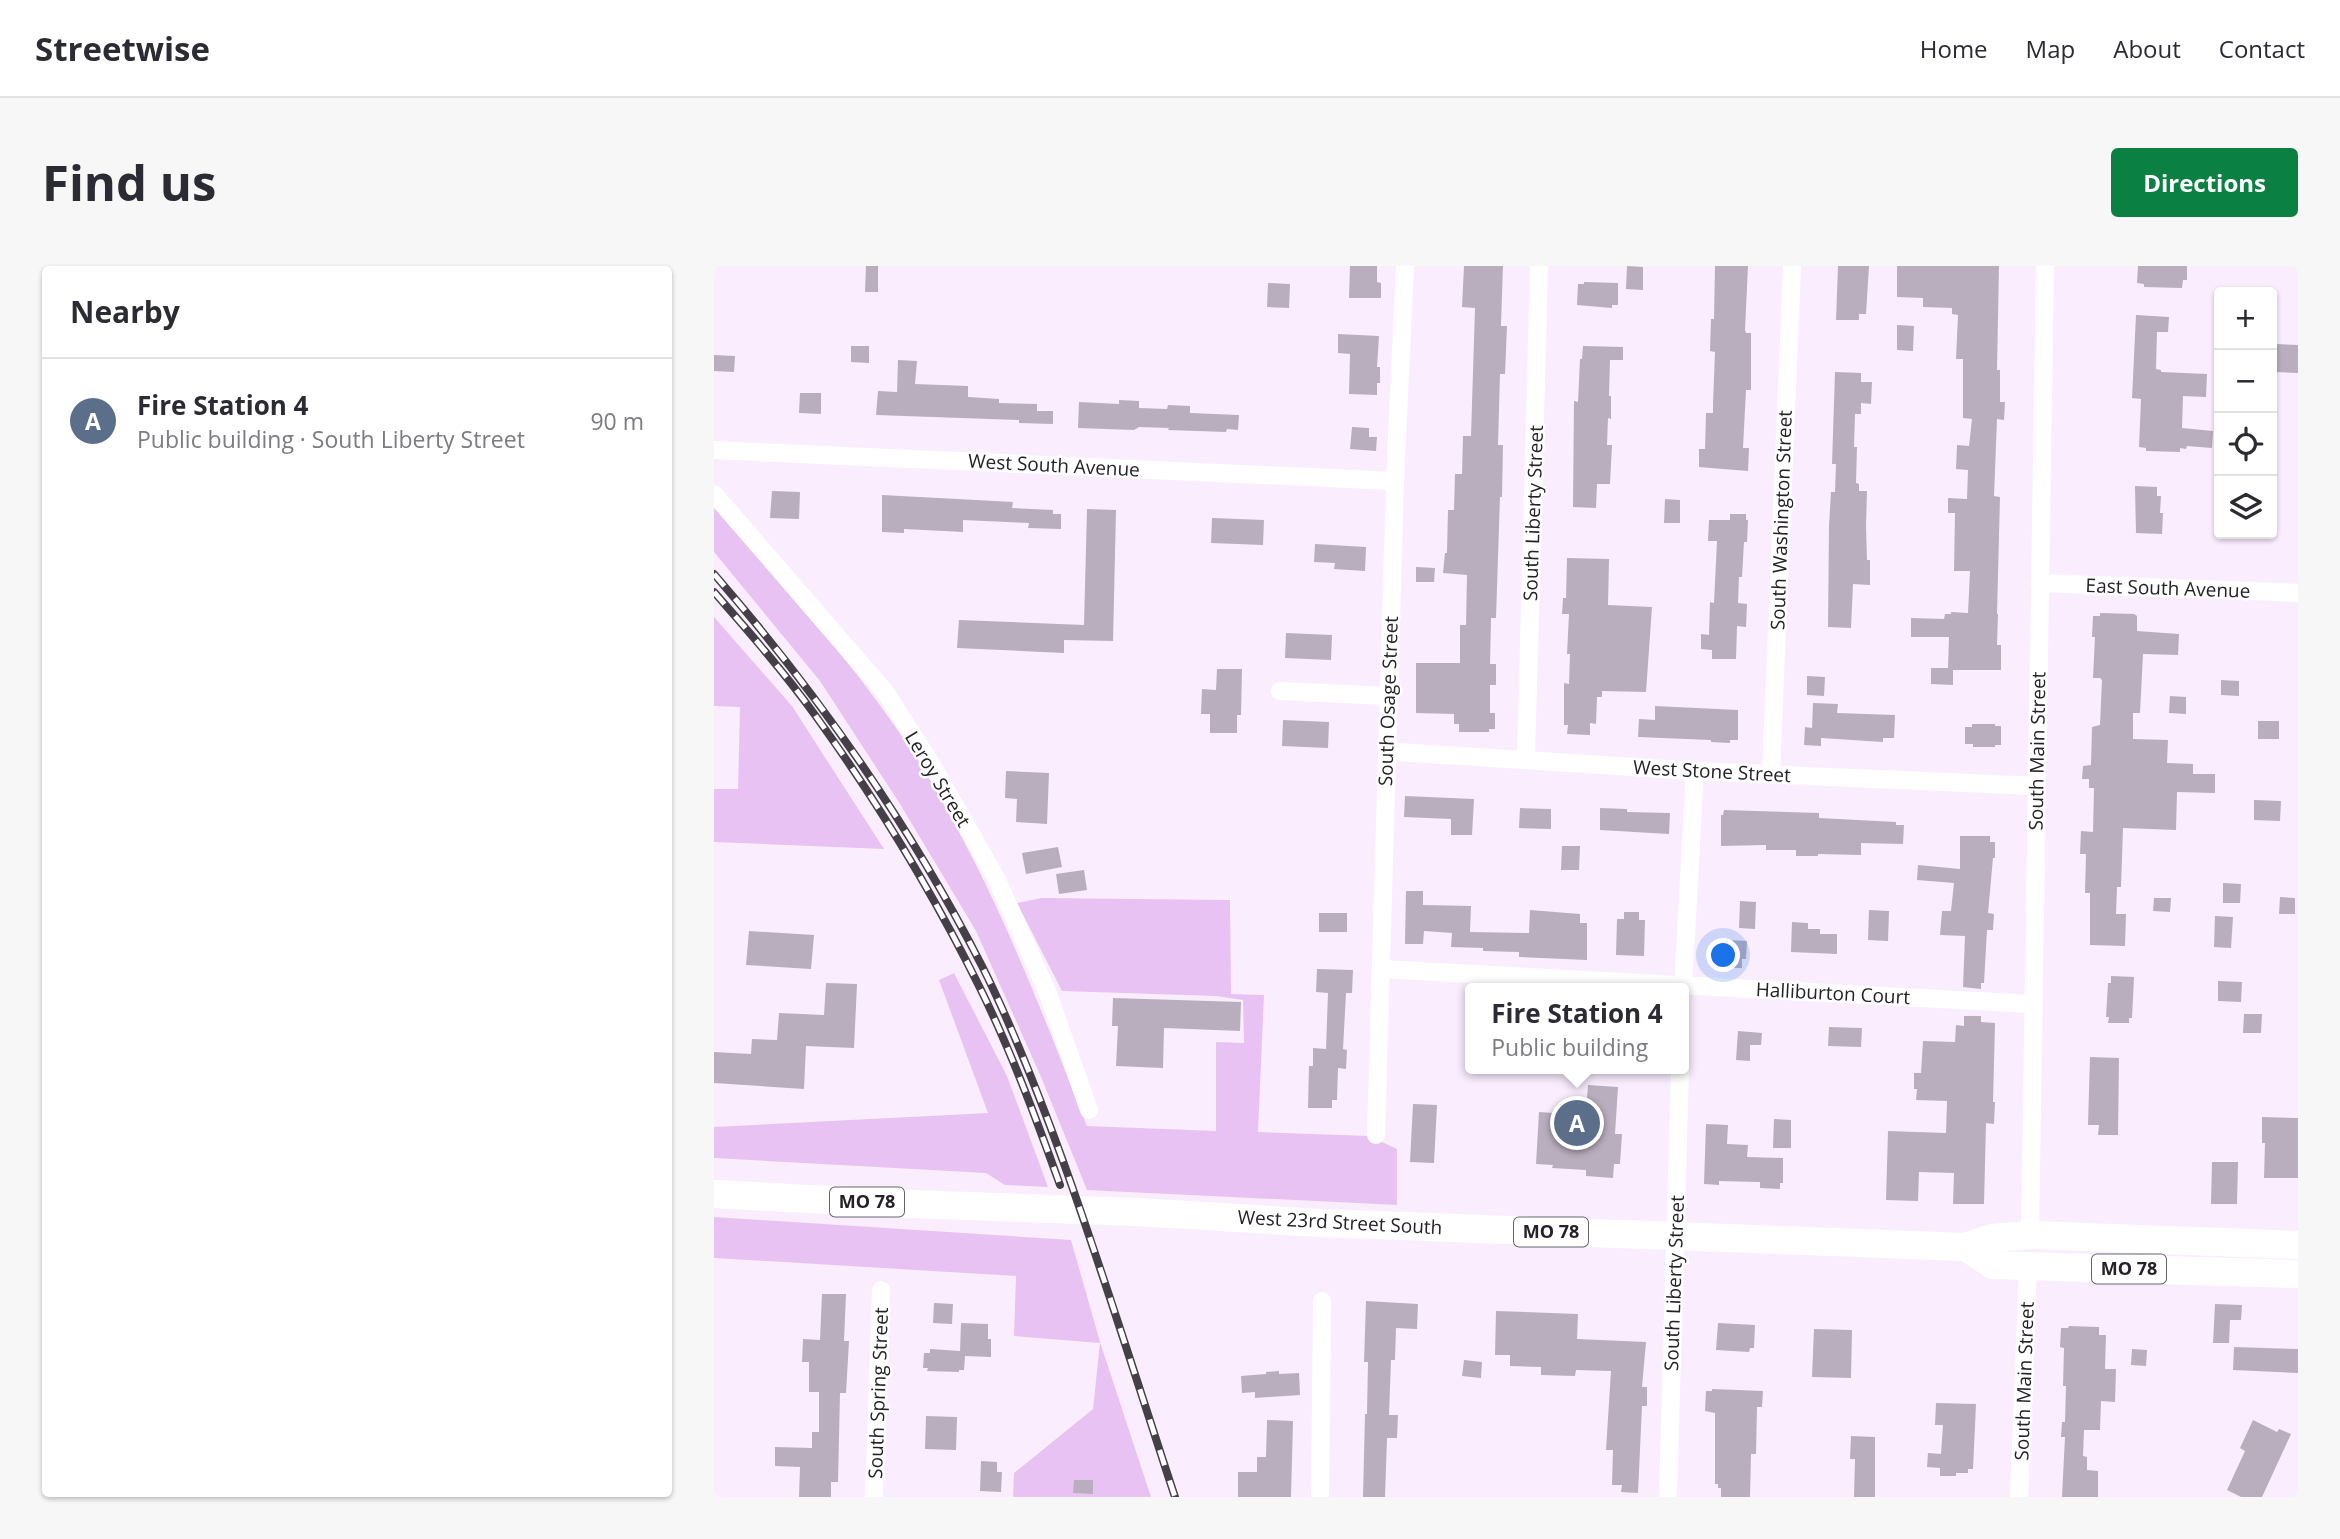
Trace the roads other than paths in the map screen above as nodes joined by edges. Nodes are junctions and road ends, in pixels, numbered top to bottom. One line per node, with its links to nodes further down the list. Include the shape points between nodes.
1 (1405, 266): 6 (street, South Osage Street)
2 (1539, 266): 13 (street, South Liberty Street)
3 (1792, 266): 15 (street, South Washington Street)
4 (2045, 266): 8 (street, South Main Street)
5 (714, 450): 6 (street, West South Avenue)
6 (1395, 481): 11 (street, South Osage Street)
7 (714, 494): 23 (street, Leroy Street, via 886,693 932,765 1001,891 1046,991)
8 (2039, 583): 9 (street, East South Avenue); 16 (street, South Main Street)
9 (2298, 593)
10 (1280, 691): 11 (street)
11 (1388, 696): 12 (street, South Osage Street)
12 (1387, 748): 13 (street, West Stone Street); 17 (street, South Osage Street)
13 (1526, 760): 14 (street, West Stone Street)
14 (1695, 771): 15 (street, West Stone Street); 19 (street)
15 (1771, 774): 16 (street, West Stone Street)
16 (2037, 786): 21 (street, South Main Street)
17 (1381, 969): 18 (street, Halliburton Court); 24 (street, South Osage Street)
18 (1616, 983)
19 (1683, 983)
20 (1689, 987): 21 (street, Halliburton Court)
21 (2033, 1004): 26 (street, South Main Street)
22 (1680, 1074): 27 (street, South Liberty Street)
23 (1089, 1110)
24 (1376, 1135)
25 (714, 1194): 27 (main road, West 23rd Street South / MO 78)
26 (2030, 1235): 28 (main road, MO 78); 29 (main road, MO 78, via 1992,1238)
27 (1675, 1236): 29 (main road, West 23rd Street South / MO 78); 36 (street, South Liberty Street)
28 (2298, 1245)
29 (1966, 1247): 30 (main road, MO 78, via 1993,1265)
30 (2028, 1265): 31 (main road, MO 78); 37 (street, South Main Street)
31 (2298, 1274)
32 (881, 1290): 34 (street, South Spring Street)
33 (1322, 1300): 35 (street)
34 (874, 1497)
35 (1320, 1497)
36 (1668, 1497)
37 (2019, 1497)

